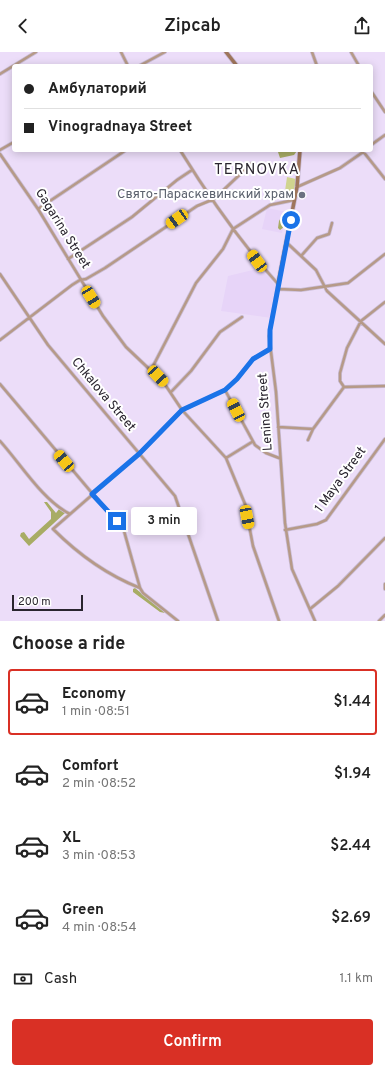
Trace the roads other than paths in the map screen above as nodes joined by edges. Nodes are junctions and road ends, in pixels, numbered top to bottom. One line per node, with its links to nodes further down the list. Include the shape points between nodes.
1 (36, 52): 8 (street)
2 (121, 52): 9 (street)
3 (165, 52): 10 (street)
4 (232, 52): 7 (street)
5 (312, 52): 12 (street)
6 (351, 52): 13 (street)
7 (227, 54): 11 (street)
8 (16, 64)
9 (127, 64)
10 (143, 64)
11 (235, 64)
12 (316, 64)
13 (358, 64)
14 (12, 67): 15 (street)
15 (0, 74)
16 (373, 94): 17 (street)
17 (385, 112)
18 (385, 135): 20 (street)
19 (12, 143): 21 (street)
20 (373, 144)
21 (0, 150)
22 (123, 152): 34 (street)
23 (181, 152): 29 (street)
24 (300, 152): 31 (street, Lenina Street)
25 (363, 152): 31 (street, via 340,168)
26 (365, 152): 30 (street)
27 (0, 154): 34 (street, Gagarina Street)
28 (252, 163): 32 (street)
29 (192, 170): 32 (street); 40 (street, via 132,217)
30 (385, 180)
31 (297, 187): 33 (street, Lenina Street)
32 (212, 200): 36 (street); 42 (street, via 197,206 105,268)
33 (294, 200): 36 (street, via 270,205); 37 (street, Lenina Street)
34 (38, 209): 40 (street, Gagarina Street)
35 (332, 223): 39 (street, via 329,234 317,238)
36 (233, 228): 43 (street); 53 (street, via 223,248 196,283)
37 (286, 242): 39 (street); 43 (street, Lenina Street)
38 (385, 254): 44 (street, via 353,281)
39 (301, 256): 44 (street, via 316,270)
40 (68, 259): 42 (street, Gagarina Street)
41 (0, 274): 47 (street, Chkalova Street)
42 (82, 280): 47 (street); 53 (street, Gagarina Street, via 103,316 126,347)
43 (278, 284): 45 (street, Lenina Street)
44 (324, 286): 45 (street); 49 (street)
45 (278, 290): 52 (street, Lenina Street, via 270,330)
46 (385, 302): 49 (street)
47 (29, 317): 50 (street); 66 (street, Chkalova Street, via 48,345)
48 (242, 317): 58 (street, via 220,332 191,371)
49 (361, 321): 51 (street); 56 (street, via 347,348 340,373 340,381)
50 (0, 340)
51 (385, 344)
52 (270, 349): 57 (street, via 253,359); 60 (street, Lenina Street)
53 (151, 370): 58 (street, Gagarina Street)
54 (0, 384): 69 (street)
55 (385, 386): 56 (street)
56 (344, 387): 61 (street)
57 (225, 390): 59 (street); 65 (street, via 251,434)
58 (171, 392): 59 (street, Gagarina Street)
59 (182, 410): 66 (street); 67 (street, Gagarina Street)
60 (278, 427): 61 (street); 68 (street, Lenina Street)
61 (313, 430): 63 (street)
62 (385, 438): 71 (street, 1 Maya Street, via 326,520)
63 (308, 440)
64 (0, 441): 70 (street, via 37,485 62,510)
65 (252, 442): 67 (street); 68 (street)
66 (139, 454): 69 (street); 81 (street, Chkalova Street, via 178,501)
67 (226, 458): 82 (street, Gagarina Street, via 245,504 253,546)
68 (279, 458): 71 (street, Lenina Street)
69 (92, 494): 70 (street); 73 (street, via 124,531)
70 (70, 514): 75 (street, via 53,529 100,568 118,580)
71 (285, 530): 78 (street, Lenina Street, via 292,568)
72 (385, 538): 78 (street, via 338,586)
73 (139, 583): 75 (street); 76 (street)
74 (385, 584): 77 (street)
75 (136, 587): 76 (street)
76 (140, 588): 80 (street)
77 (385, 588)
78 (310, 609): 83 (street, Lenina Street)
79 (385, 615): 84 (street)
80 (178, 621)
81 (218, 621)
82 (279, 621)
83 (315, 621)
84 (379, 621)

